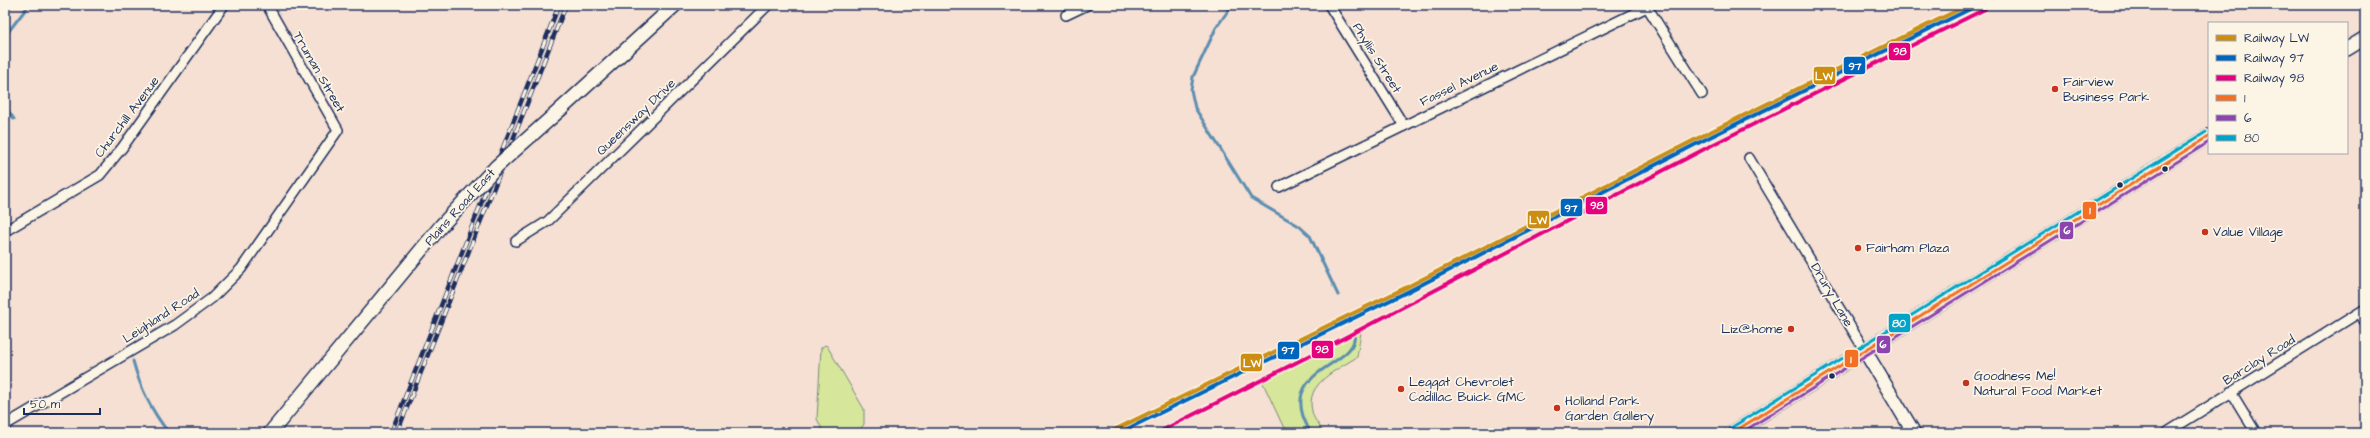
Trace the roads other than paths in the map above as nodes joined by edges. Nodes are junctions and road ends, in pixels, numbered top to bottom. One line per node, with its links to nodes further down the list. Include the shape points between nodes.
1 (224, 5): 17 (street, Churchill Avenue, via 100,175)
2 (267, 5): 13 (street, Truman Street)
3 (675, 5): 24 (main road, Plains Road East, bridge, via 497,166 441,226)
4 (768, 5): 18 (street, Queensway Drive, via 548,221)
5 (1086, 5): 8 (street)
6 (1329, 5): 12 (street, Phyllis Street)
7 (1648, 6): 11 (street); 12 (street, Fassel Avenue)
8 (1066, 15)
9 (2365, 38): 10 (main road)
10 (2348, 48)
11 (1702, 94)
12 (1404, 126): 16 (street, Fassel Avenue)
13 (338, 130): 23 (street, Leighland Road, via 241,269 212,298 175,325)
14 (2208, 137): 21 (main road)
15 (1749, 158): 21 (street, Drury Lane)
16 (1279, 187)
17 (5, 231)
18 (516, 241)
19 (2362, 311): 20 (street); 22 (street, Barclay Road)
20 (2365, 322)
21 (1865, 351): 25 (main road); 26 (main road, Drury Lane)
22 (2231, 392): 27 (street, Barclay Road); 28 (street)
23 (5, 425)
24 (270, 433)
25 (1732, 433)
26 (1914, 433)
27 (2166, 433)
28 (2256, 433)

